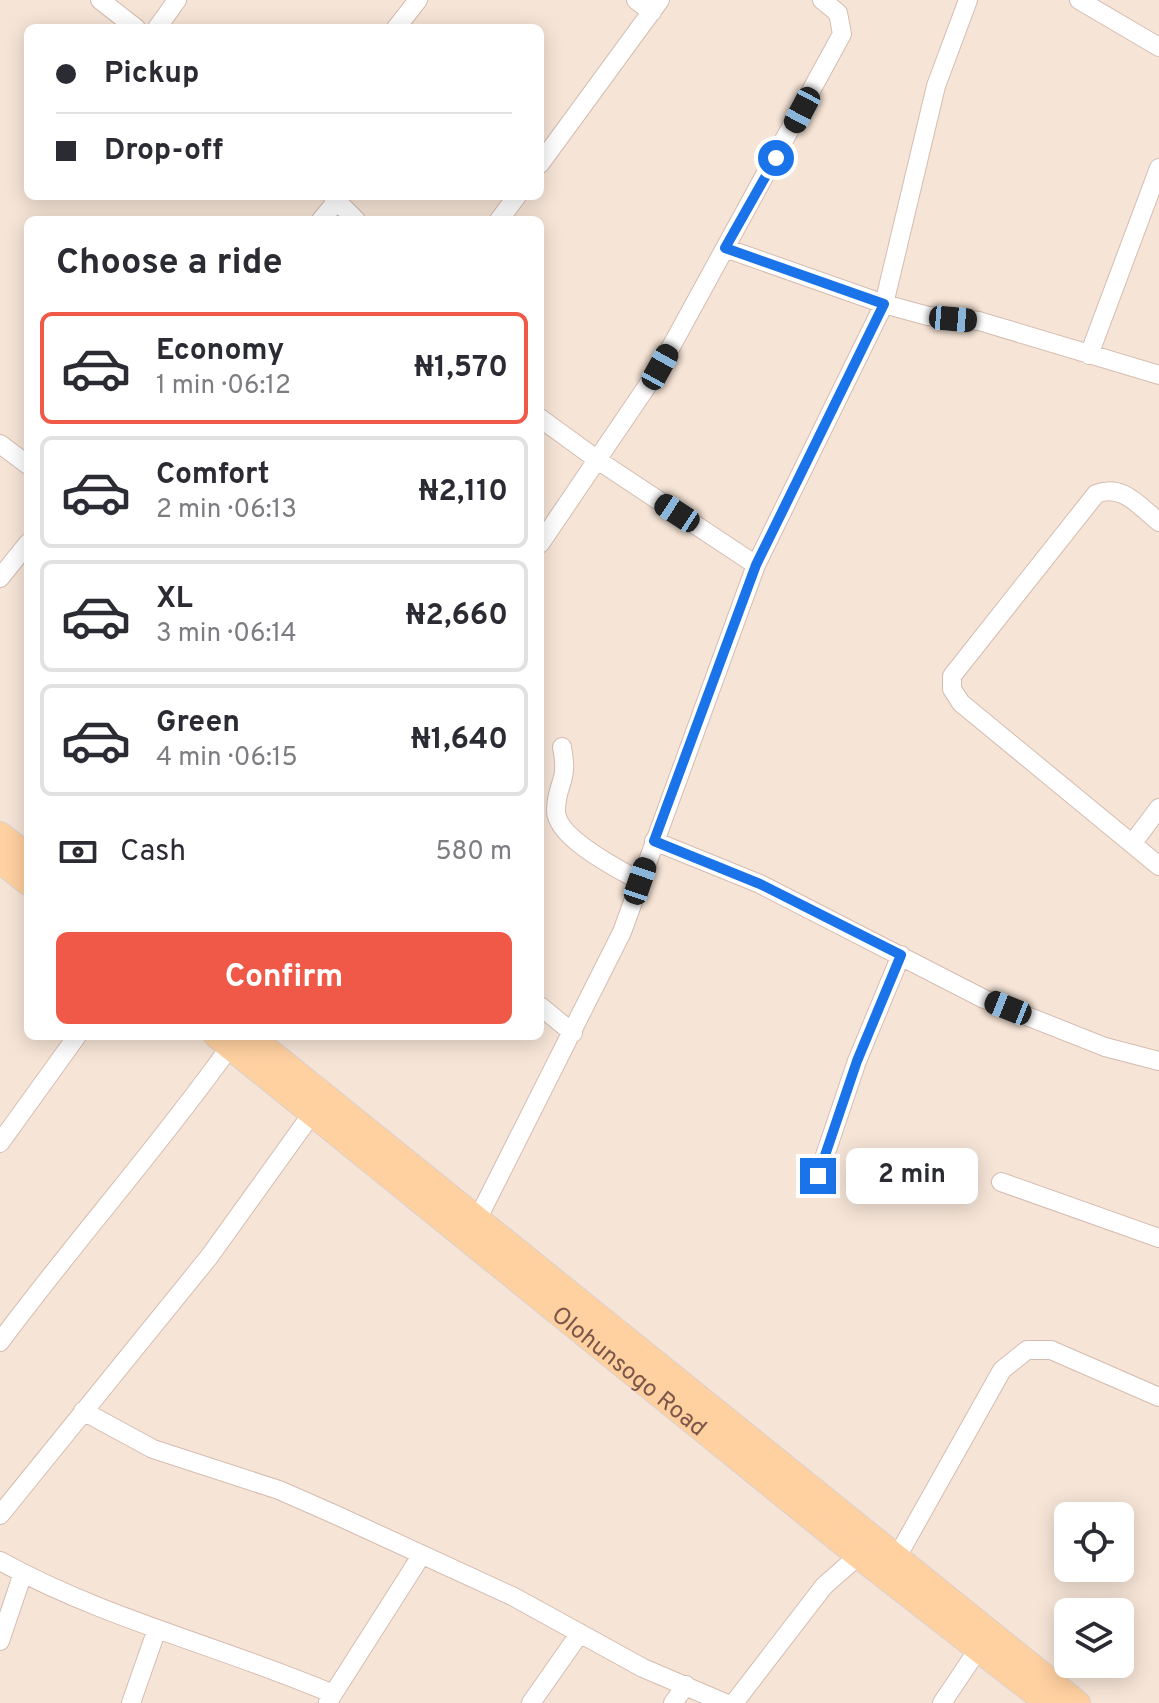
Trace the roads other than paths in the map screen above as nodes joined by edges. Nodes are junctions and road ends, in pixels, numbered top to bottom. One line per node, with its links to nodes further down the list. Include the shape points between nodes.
1 (100, 0): 9 (street)
2 (177, 0): 10 (street)
3 (418, 0): 11 (street)
4 (636, 0): 8 (street)
5 (822, 0): 17 (street, via 838,13 842,34)
6 (968, 0): 18 (street, via 936,86)
7 (1079, 0): 12 (street)
8 (656, 6): 13 (street)
9 (131, 24)
10 (160, 24)
11 (399, 24)
12 (1159, 47)
13 (544, 159)
14 (1159, 168): 19 (street)
15 (335, 200): 16 (street)
16 (352, 216)
17 (725, 248): 18 (street); 23 (street, via 660,367)
18 (884, 304): 19 (street, via 928,316 979,321); 28 (street)
19 (1089, 355): 20 (street)
20 (1159, 375)
21 (544, 421): 23 (street)
22 (0, 444): 24 (street)
23 (599, 461): 26 (street); 28 (street)
24 (24, 462)
25 (1159, 522): 34 (street, via 1121,491 1096,494 952,676 952,689 961,703)
26 (544, 538)
27 (24, 548): 29 (street)
28 (756, 565): 33 (street)
29 (0, 578)
30 (562, 747): 39 (street, via 566,775 555,810 557,821 564,832)
31 (1159, 808): 34 (street)
32 (0, 834): 35 (main road)
33 (654, 841): 39 (street); 40 (street, via 760,884)
34 (1132, 844): 37 (street)
35 (24, 853)
36 (0, 861): 38 (main road)
37 (1159, 866)
38 (24, 880)
39 (640, 881): 42 (street, via 622,932)
40 (901, 955): 46 (street, via 984,999 1105,1047); 49 (street)
41 (544, 1009): 42 (street)
42 (573, 1033): 51 (street)
43 (74, 1040): 48 (street)
44 (256, 1040): 51 (main road, Olohunsogo Road)
45 (222, 1042): 47 (main road, Olohunsogo Road); 53 (street, via 165,1138)
46 (1159, 1061)
47 (311, 1115): 54 (main road, Olohunsogo Road); 56 (street, via 209,1257)
48 (0, 1143)
49 (818, 1176)
50 (1001, 1182): 52 (street)
51 (478, 1218): 54 (main road, Olohunsogo Road)
52 (1159, 1238)
53 (0, 1342)
54 (676, 1392): 59 (main road, Olohunsogo Road); 60 (main road, Olohunsogo Road)
55 (1159, 1397): 60 (street, via 1051,1350 1027,1350 1002,1370)
56 (83, 1411): 57 (street); 58 (street, via 153,1449 279,1490)
57 (0, 1515)
58 (421, 1556): 64 (street); 68 (street)
59 (858, 1556): 66 (main road, Olohunsogo Road); 73 (street, via 824,1586)
60 (897, 1557): 76 (main road, Olohunsogo Road)
61 (0, 1561): 62 (street)
62 (23, 1573): 63 (street); 65 (street)
63 (157, 1629): 68 (street, via 254,1660); 69 (street)
64 (580, 1633): 67 (street); 70 (street)
65 (0, 1641)
66 (979, 1648): 74 (street); 75 (main road, Olohunsogo Road)
67 (686, 1685): 71 (street); 72 (street)
68 (330, 1698)
69 (131, 1703)
70 (531, 1703)
71 (673, 1703)
72 (725, 1703)
73 (734, 1703)
74 (942, 1703)
75 (1047, 1703)
76 (1078, 1703)

